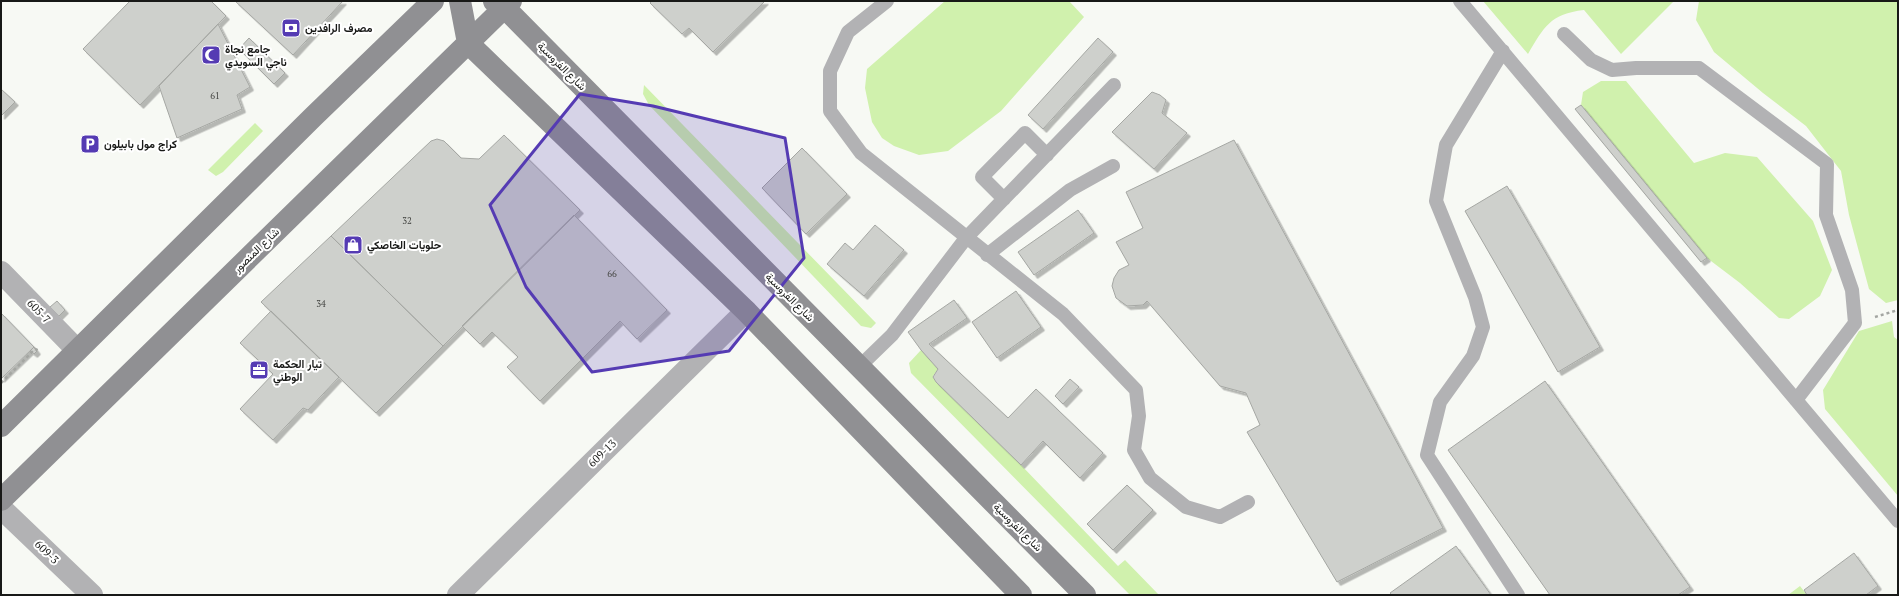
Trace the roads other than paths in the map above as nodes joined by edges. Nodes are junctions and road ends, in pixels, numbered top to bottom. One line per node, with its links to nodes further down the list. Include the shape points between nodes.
1 (433, 1): 17 (street)
2 (460, 1): 7 (street)
3 (887, 1): 13 (lane, via 848,32 830,71 830,111 861,153)
4 (1460, 1): 8 (lane)
5 (503, 3): 7 (street, شارع المنصور); 18 (street, شارع الفروسية)
6 (1564, 34): 19 (lane, via 1591,60 1612,70 1698,68 1827,164 1826,215 1852,290 1855,323)
7 (468, 43): 16 (street); 21 (street, شارع المنصور)
8 (1503, 51): 19 (lane); 29 (lane, via 1446,145 1436,201 1475,297 1483,327 1473,356 1440,402 1427,455)
9 (1114, 85): 10 (lane)
10 (1047, 155): 12 (lane); 12 (lane, via 1026,133 982,177)
11 (1113, 166): 14 (lane, via 1070,190)
12 (1004, 199): 13 (lane)
13 (966, 238): 14 (lane); 18 (lane, via 892,335)
14 (987, 255): 22 (lane, via 1063,314 1136,390 1139,416 1134,450 1150,478 1186,507 1220,517)
15 (1, 272): 17 (street, 605-7)
16 (746, 311): 26 (street, 609-13); 27 (street)
17 (77, 350): 20 (street)
18 (859, 367): 28 (street, شارع الفروسية)
19 (1796, 400): 24 (lane)
20 (1, 426)
21 (1, 500)
22 (1248, 502)
23 (1, 508): 25 (street, 609-3)
24 (1898, 521)
25 (92, 595)
26 (458, 595)
27 (1021, 595)
28 (1085, 595)
29 (1518, 595)

